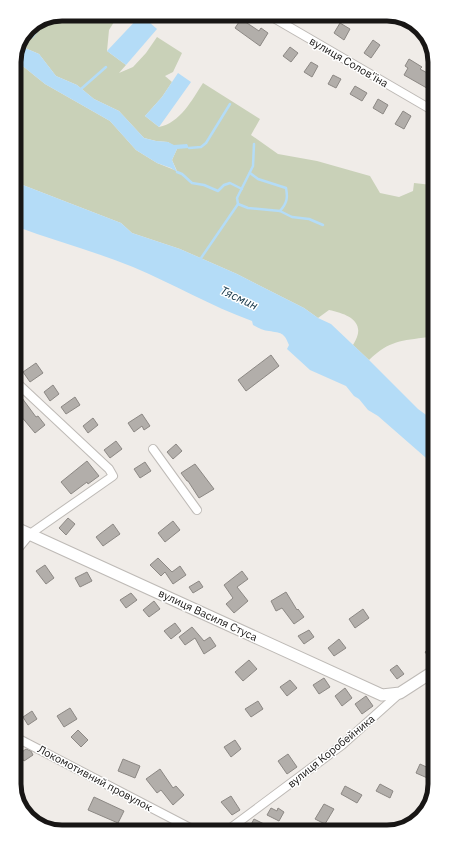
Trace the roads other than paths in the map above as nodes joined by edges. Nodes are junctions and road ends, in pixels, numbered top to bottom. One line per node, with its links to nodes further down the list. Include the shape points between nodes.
1 (279, 21): 2 (street, вулиця Солов'їна)
2 (428, 108)
3 (21, 387): 7 (street, via 109,468 113,476)
4 (153, 449): 5 (street)
5 (197, 510)
6 (21, 530): 7 (street, вулиця Василя Стуса)
7 (30, 534): 8 (street); 10 (street, вулиця Василя Стуса, via 377,693 389,696)
8 (21, 545)
9 (428, 675): 10 (street, вулиця Коробейника)
10 (400, 693): 13 (street, вулиця Коробейника, via 342,745)
11 (21, 740): 12 (street, Локомотивний провулок)
12 (184, 825)
13 (235, 825)

